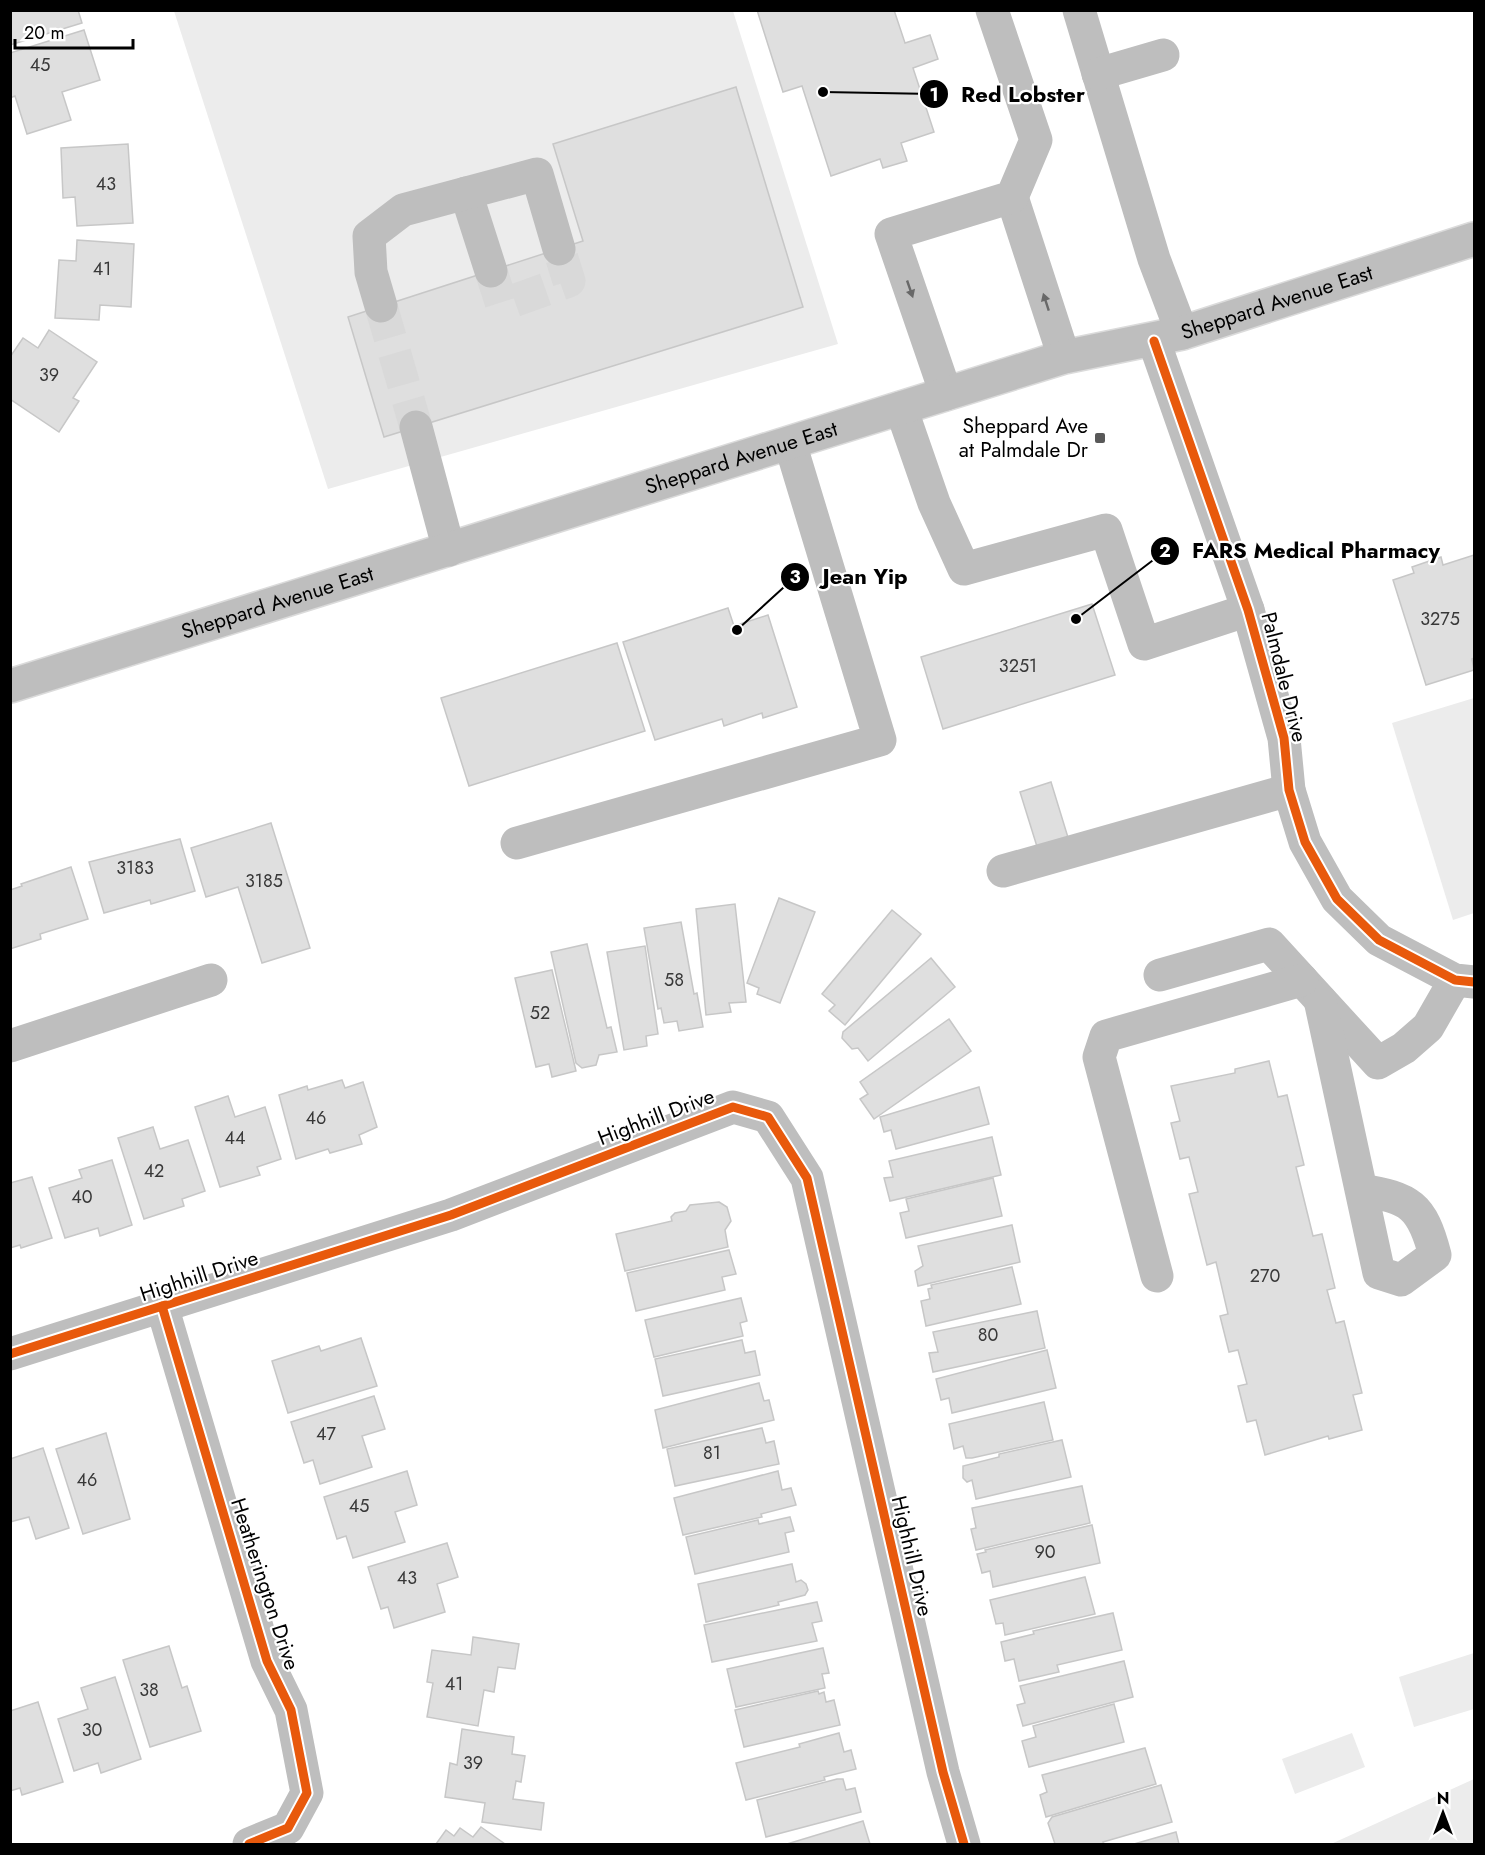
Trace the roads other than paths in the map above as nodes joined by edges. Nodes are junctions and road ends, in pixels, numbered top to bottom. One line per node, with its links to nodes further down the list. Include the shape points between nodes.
1 (992, 10): 6 (street, via 1036,140)
2 (1079, 10): 4 (street, Palmdale Drive)
3 (1163, 55): 4 (street)
4 (1098, 74): 11 (street, Palmdale Drive, via 1154,259)
5 (466, 193): 8 (street, via 537,174); 9 (street); 10 (street, via 403,210 369,236 371,272)
6 (1012, 197): 12 (street, one-way to 6); 13 (street, one-way to 13, via 891,234)
7 (1474, 239): 11 (street, Sheppard Avenue East)
8 (559, 249)
9 (490, 271)
10 (381, 306)
11 (1168, 337): 12 (street, Sheppard Avenue East); 18 (street, Palmdale Drive)
12 (1064, 357): 13 (street, Sheppard Avenue East)
13 (946, 394): 14 (street, Sheppard Avenue East)
14 (902, 408): 16 (street, Sheppard Avenue East); 18 (street, via 934,503 964,569 1106,530 1144,644)
15 (416, 427): 17 (street)
16 (790, 443): 17 (street, Sheppard Avenue East); 21 (street, via 880,740)
17 (449, 550): 19 (street, Sheppard Avenue East)
18 (1248, 610): 20 (street, Palmdale Drive, via 1284,738)
19 (10, 686)
20 (1290, 790): 22 (street); 25 (street, Palmdale Drive, via 1305,842 1337,899 1379,940)
21 (517, 843)
22 (1004, 871)
23 (1160, 975): 26 (street, via 1269,944)
24 (211, 980): 27 (street)
25 (1465, 981): 26 (street, via 1428,1027 1404,1048 1378,1063)
26 (1311, 990): 28 (street); 29 (street, via 1106,1036 1099,1058)
27 (10, 1046)
28 (1361, 1190)
29 (1157, 1276)
30 (162, 1306): 31 (street, Highhill Drive); 32 (street, Heatherington Drive, via 267,1661 291,1710 302,1757 307,1793 288,1828); 33 (street, Highhill Drive, via 450,1215 733,1107 768,1117 807,1178 943,1772)
31 (10, 1354)
32 (249, 1845)
33 (964, 1845)

